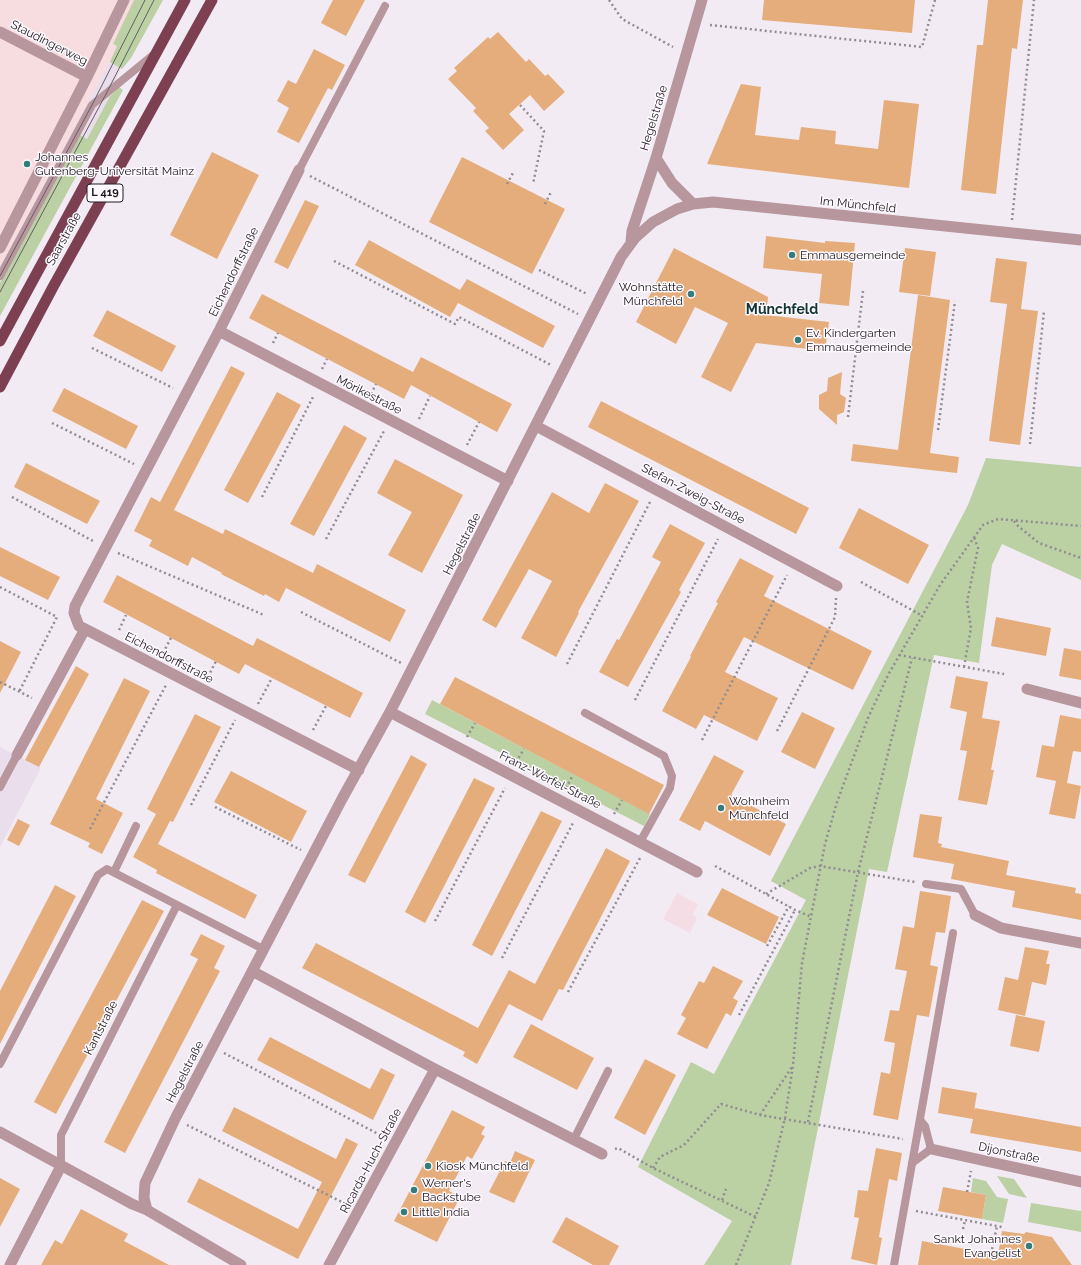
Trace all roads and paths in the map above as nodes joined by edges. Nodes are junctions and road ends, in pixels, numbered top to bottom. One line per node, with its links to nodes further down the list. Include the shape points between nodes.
1 (124, 0): 13 (street)
2 (185, 0): 12 (highway, Saarstraße / L 419)
3 (212, 0): 40 (highway, Saarstraße / L 419)
4 (609, 0): 11 (path, via 622,19 670,46)
5 (702, 0): 9 (street, Hegelstraße)
6 (935, 0): 9 (path, via 922,47)
7 (1034, 0): 23 (path)
8 (384, 6): 16 (lane, Eichendorffstraße)
9 (695, 24): 11 (street, Hegelstraße)
10 (0, 32): 13 (street, Staudingerweg)
11 (687, 51): 15 (street, Hegelstraße)
12 (157, 52): 29 (lane, Saarstraße, via 92,105); 36 (highway, Saarstraße / L 419)
13 (87, 77): 26 (street)
14 (520, 105): 19 (path, via 544,131)
15 (656, 158): 22 (street, via 672,183); 25 (street, Hegelstraße, via 632,231)
16 (299, 170): 34 (path); 35 (street, Eichendorffstraße)
17 (513, 173): 18 (path)
18 (507, 184)
19 (533, 184)
20 (551, 192): 21 (path)
21 (545, 204)
22 (692, 204): 23 (street, Im Münchfeld, via 713,202); 25 (street, Hegelstraße, via 665,215 644,229)
23 (1011, 232): 24 (street, Im Münchfeld)
24 (1081, 240)
25 (631, 242): 31 (street, Hegelstraße)
26 (0, 248)
27 (334, 261): 38 (path, via 455,324 459,317)
28 (539, 270): 31 (path)
29 (0, 276)
30 (863, 291): 43 (path)
31 (599, 300): 34 (street, Hegelstraße)
32 (955, 301): 48 (path)
33 (1044, 310): 50 (path)
34 (590, 320): 38 (street, Hegelstraße)
35 (219, 332): 39 (street, Mörikestraße); 41 (street, Eichendorffstraße)
36 (0, 341)
37 (92, 348): 41 (path)
38 (564, 371): 47 (street, Hegelstraße)
39 (320, 384): 44 (street, Mörikestraße); 55 (path)
40 (0, 387)
41 (186, 395): 52 (street, Eichendorffstraße)
42 (430, 396): 49 (path)
43 (848, 417)
44 (390, 420): 49 (street, Mörikestraße); 61 (path)
45 (479, 422): 51 (path)
46 (52, 423): 52 (path)
47 (536, 426): 53 (street, Hegelstraße); 54 (street, Stefan-Zweig-Straße)
48 (938, 430)
49 (412, 432): 51 (street, Mörikestraße)
50 (1030, 444)
51 (460, 457): 53 (street, Mörikestraße)
52 (147, 470): 62 (street, Eichendorffstraße)
53 (508, 481): 76 (street, Hegelstraße)
54 (656, 489): 58 (street, Stefan-Zweig-Straße); 74 (path)
55 (262, 496)
56 (12, 497): 62 (path)
57 (1014, 520): 59 (path); 60 (path, via 991,520 983,525); 63 (path, via 1039,543)
58 (725, 526): 64 (street, Stefan-Zweig-Straße); 83 (path)
59 (1081, 526)
60 (974, 537): 70 (path); 75 (path, via 978,548 967,602 971,628)
61 (326, 539)
62 (106, 548): 69 (path); 71 (street, Eichendorffstraße, via 75,606 75,619)
63 (1081, 558)
64 (793, 562): 66 (street, Stefan-Zweig-Straße); 92 (path)
65 (861, 582): 70 (path)
66 (837, 586): 91 (path, via 835,617)
67 (0, 587): 82 (path, via 57,617)
68 (301, 612): 76 (path)
69 (264, 615)
70 (921, 615): 72 (path)
71 (85, 630): 77 (street, Eichendorffstraße); 85 (street)
72 (899, 655): 73 (path); 107 (path, via 868,718 847,774)
73 (912, 658): 75 (path); 110 (path)
74 (567, 664)
75 (964, 667): 78 (path)
76 (412, 668): 88 (street, Hegelstraße)
77 (172, 674): 87 (street, Eichendorffstraße); 103 (path)
78 (1004, 674)
79 (272, 678): 90 (path)
80 (0, 682): 82 (path)
81 (1027, 688): 84 (street)
82 (19, 692): 85 (path)
83 (635, 700)
84 (1081, 703)
85 (44, 705): 94 (street)
86 (326, 706): 93 (path)
87 (240, 709): 90 (street, Eichendorffstraße); 99 (path)
88 (390, 712): 95 (street, Hegelstraße); 97 (street, Franz-Werfel-Straße)
89 (585, 713): 104 (lane, via 664,756 672,776 670,788)
90 (251, 715): 93 (street, Eichendorffstraße)
91 (777, 731)
92 (702, 740)
93 (306, 742): 95 (street, Eichendorffstraße)
94 (17, 755): 96 (lane)
95 (359, 770): 105 (street, Hegelstraße)
96 (3, 773): 98 (lane)
97 (512, 775): 101 (street, Franz-Werfel-Straße); 118 (path)
98 (0, 787)
99 (191, 805)
100 (215, 807): 105 (path)
101 (580, 810): 104 (street, Franz-Werfel-Straße); 123 (path)
102 (136, 826): 108 (lane)
103 (90, 829)
104 (644, 844): 109 (street, Franz-Werfel-Straße); 125 (path)
105 (312, 856): 122 (street, Hegelstraße)
106 (715, 866): 112 (path)
107 (820, 866): 110 (path); 112 (path, via 810,868); 117 (path)
108 (114, 872): 113 (lane); 128 (lane, via 107,869 98,875)
109 (698, 872)
110 (858, 872): 111 (path); 136 (path)
111 (926, 884): 116 (lane, via 961,889)
112 (766, 894): 114 (path)
113 (177, 905): 122 (lane); 145 (lane, Kantstraße, via 61,1135)
114 (789, 906): 115 (path); 121 (path)
115 (795, 910): 117 (path); 126 (path)
116 (975, 915): 120 (street, via 1001,928)
117 (812, 917): 129 (path, via 802,963)
118 (435, 921)
119 (953, 933): 135 (lane)
120 (1081, 943)
121 (767, 946)
122 (263, 950): 124 (street, Hegelstraße)
123 (502, 958)
124 (252, 971): 127 (street, Hegelstraße); 130 (street)
125 (568, 992)
126 (739, 1015)
127 (213, 1047): 134 (street, Hegelstraße); 139 (path)
128 (0, 1064)
129 (793, 1065): 132 (path); 133 (path)
130 (435, 1069): 138 (street); 139 (street, Ricarda-Huch-Straße)
131 (608, 1071): 138 (lane)
132 (760, 1115): 133 (path); 146 (path, via 721,1104 684,1145 660,1157)
133 (785, 1118): 136 (path); 154 (path, via 769,1183)
134 (175, 1119): 151 (street, Hegelstraße, via 145,1183 144,1198); 152 (path)
135 (920, 1120): 140 (lane); 141 (lane, via 925,1126)
136 (808, 1122): 140 (path)
137 (0, 1132): 145 (street)
138 (574, 1140): 142 (street)
139 (395, 1142): 152 (street, Ricarda-Huch-Straße)
140 (916, 1142): 144 (lane)
141 (931, 1149): 143 (street, Dijonstraße); 144 (lane)
142 (602, 1154): 146 (path, via 618,1148)
143 (973, 1159): 147 (street, Dijonstraße); 149 (path)
144 (912, 1163): 164 (lane)
145 (61, 1166): 151 (street); 160 (street)
146 (653, 1168): 150 (path)
147 (1081, 1182)
148 (726, 1189): 150 (path)
149 (967, 1192)
150 (722, 1200): 154 (path)
151 (147, 1210): 161 (street)
152 (359, 1210): 162 (street, Ricarda-Huch-Straße)
153 (912, 1210): 155 (path)
154 (756, 1217): 163 (path)
155 (965, 1220): 156 (path); 158 (path)
156 (998, 1226): 157 (path); 159 (path)
157 (1002, 1227)
158 (963, 1229)
159 (991, 1254)
160 (10, 1265)
161 (240, 1265)
162 (330, 1265)
163 (736, 1265)
164 (894, 1265)

